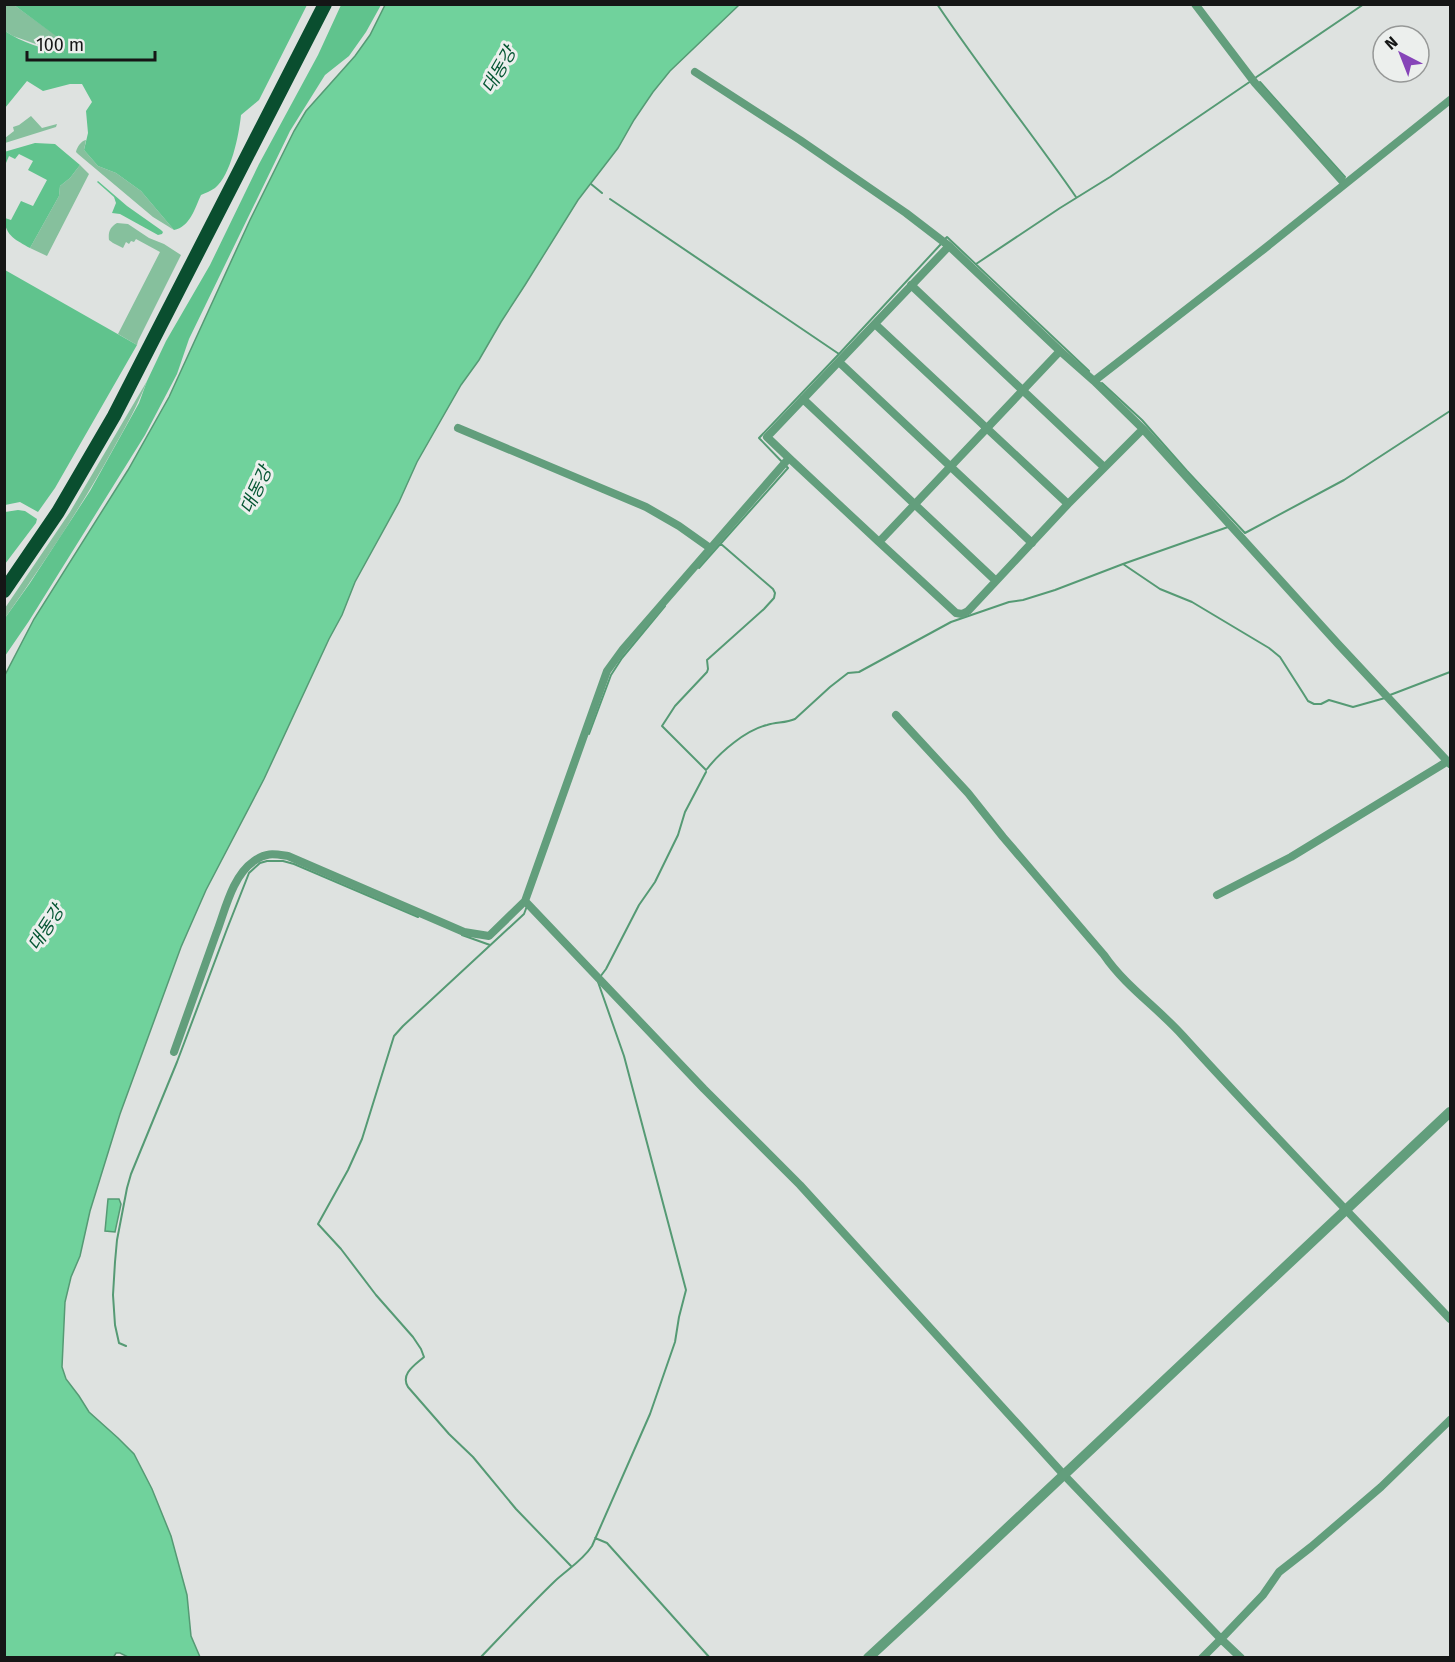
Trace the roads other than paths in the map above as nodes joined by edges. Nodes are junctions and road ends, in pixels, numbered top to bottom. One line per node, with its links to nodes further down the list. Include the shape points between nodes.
1 (324, 4): 26 (highway, via 114,416 58,512)
2 (1195, 4): 5 (street, via 1255,83)
3 (695, 72): 6 (street, via 810,147)
4 (1450, 100): 5 (street)
5 (1345, 184): 11 (street)
6 (949, 246): 7 (street); 9 (street)
7 (911, 285): 8 (street); 12 (street)
8 (876, 324): 10 (street); 15 (street)
9 (1060, 351): 11 (street); 12 (street)
10 (839, 362): 13 (street); 18 (street)
11 (1094, 381): 16 (street)
12 (1022, 390): 15 (street); 19 (street)
13 (803, 399): 17 (street, via 767,437); 20 (street)
14 (458, 428): 24 (street, via 646,507)
15 (986, 428): 18 (street); 21 (street)
16 (1143, 429): 19 (street); 28 (street)
17 (789, 458): 22 (street); 24 (street)
18 (950, 465): 20 (street); 23 (street)
19 (1104, 467): 21 (street)
20 (915, 504): 22 (street); 25 (street)
21 (1068, 504): 23 (street)
22 (879, 542): 25 (street, via 962,615)
23 (1032, 543): 25 (street)
24 (710, 548): 30 (street, via 607,671)
25 (996, 581)
26 (4, 591)
27 (896, 715): 33 (street, via 968,793 1113,969 1171,1023)
28 (1449, 763): 29 (street, via 1291,857)
29 (1217, 895)
30 (525, 901): 31 (street, via 489,936 464,932 288,856 268,853 253,862 235,886); 36 (street, via 800,1185)
31 (174, 1052)
32 (1450, 1112): 33 (street)
33 (1347, 1210): 34 (street); 36 (street)
34 (1450, 1319)
35 (1450, 1420): 37 (street, via 1381,1487 1279,1572)
36 (1064, 1475): 37 (street); 38 (street)
37 (1221, 1639): 39 (street); 40 (street)
38 (868, 1658)
39 (1202, 1658)
40 (1241, 1658)

